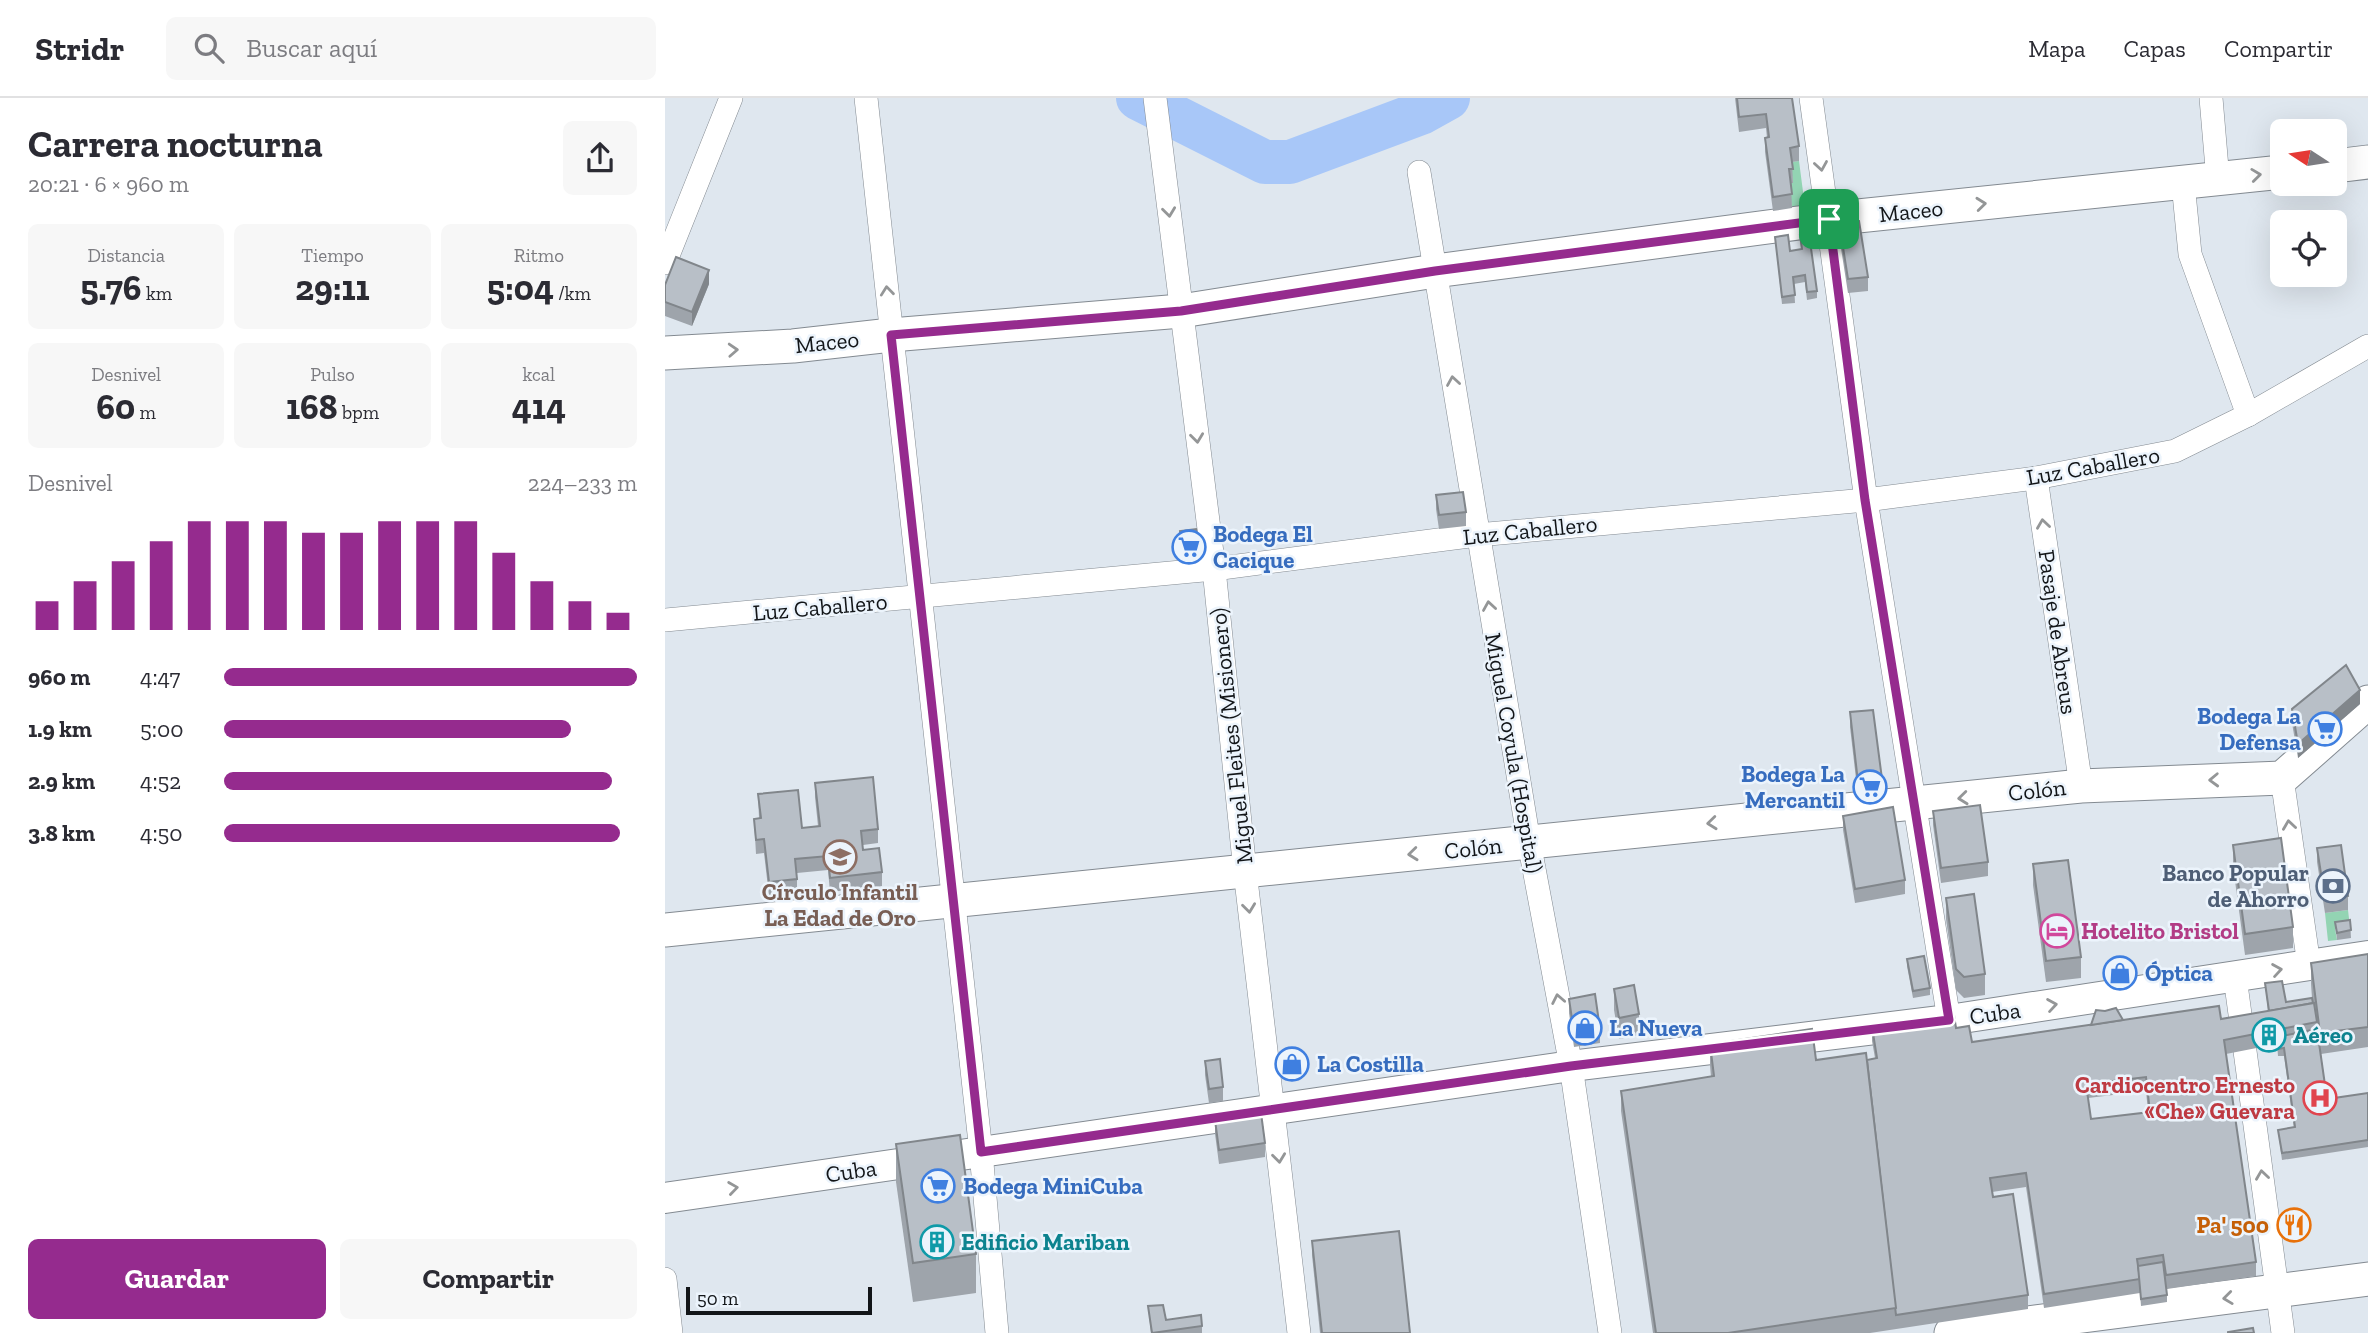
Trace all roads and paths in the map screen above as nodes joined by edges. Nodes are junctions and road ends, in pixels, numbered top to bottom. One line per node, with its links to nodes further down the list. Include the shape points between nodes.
1 (731, 98): 13 (street)
2 (866, 98): 16 (street, one-way to 2)
3 (1155, 98): 15 (street, Miguel Fleites (Misionero), one-way to 15)
4 (1811, 98): 12 (street, one-way to 12)
5 (2211, 98): 10 (street)
6 (2368, 162): 7 (main road)
7 (2347, 165)
8 (1419, 172): 14 (street, Miguel Coyula (Hospital))
9 (2270, 174): 10 (main road, Maceo, one-way to 9)
10 (2218, 180): 11 (main road, Maceo)
11 (2183, 183): 12 (main road, Maceo, one-way to 11); 19 (street, via 2190,254)
12 (1829, 219): 14 (main road, Maceo); 21 (street)
13 (665, 263)
14 (1435, 271): 15 (main road, Maceo); 22 (street, Miguel Coyula (Hospital), one-way to 14)
15 (1181, 311): 16 (main road, Maceo); 23 (street, Miguel Fleites (Misionero), one-way to 23)
16 (891, 335): 18 (main road, Maceo, one-way to 16); 24 (street)
17 (2368, 346): 19 (street, Luz Caballero)
18 (665, 353)
19 (2248, 415): 20 (street, Luz Caballero, via 2175,451)
20 (2036, 478): 21 (street, Luz Caballero); 28 (street, Pasaje de Abreus, one-way to 20)
21 (1865, 500): 22 (street, Luz Caballero); 29 (street)
22 (1477, 535): 23 (street, Luz Caballero); 30 (street, Miguel Coyula (Hospital), one-way to 22)
23 (1214, 569): 24 (street, Luz Caballero); 31 (street, Miguel Fleites (Misionero))
24 (922, 598): 25 (street, Luz Caballero); 32 (street)
25 (665, 620)
26 (2368, 702): 27 (main road)
27 (2282, 778): 28 (main road, Colón, one-way to 28); 35 (street, one-way to 27)
28 (2081, 786): 29 (main road, Colón, one-way to 29)
29 (1914, 803): 30 (main road, Colón, one-way to 30); 37 (street)
30 (1529, 842): 31 (main road, Colón, one-way to 31); 38 (street, Miguel Coyula (Hospital), one-way to 30)
31 (1245, 871): 32 (main road, Colón); 39 (street, Miguel Fleites (Misionero), one-way to 39)
32 (954, 900): 33 (main road, Colón); 40 (street)
33 (665, 930)
34 (2368, 957): 35 (street, Cuba)
35 (2309, 965): 36 (street, Cuba, one-way to 35)
36 (2235, 977): 37 (street, Cuba, one-way to 36); 45 (street, one-way to 36)
37 (1949, 1020): 38 (street, Cuba)
38 (1571, 1066): 39 (street, Cuba); 49 (street, Miguel Coyula (Hospital))
39 (1273, 1109): 40 (street, Cuba); 48 (street, Miguel Fleites (Misionero), one-way to 48)
40 (981, 1152): 41 (street, Cuba, one-way to 40); 47 (street)
41 (665, 1198)
42 (665, 1279): 46 (street)
43 (2368, 1279): 45 (main road)
44 (2368, 1302): 45 (main road)
45 (2280, 1313): 50 (main road, one-way to 50); 51 (main road)
46 (671, 1333)
47 (997, 1333)
48 (1299, 1333)
49 (1610, 1333)
50 (1951, 1333)
51 (2133, 1333)

